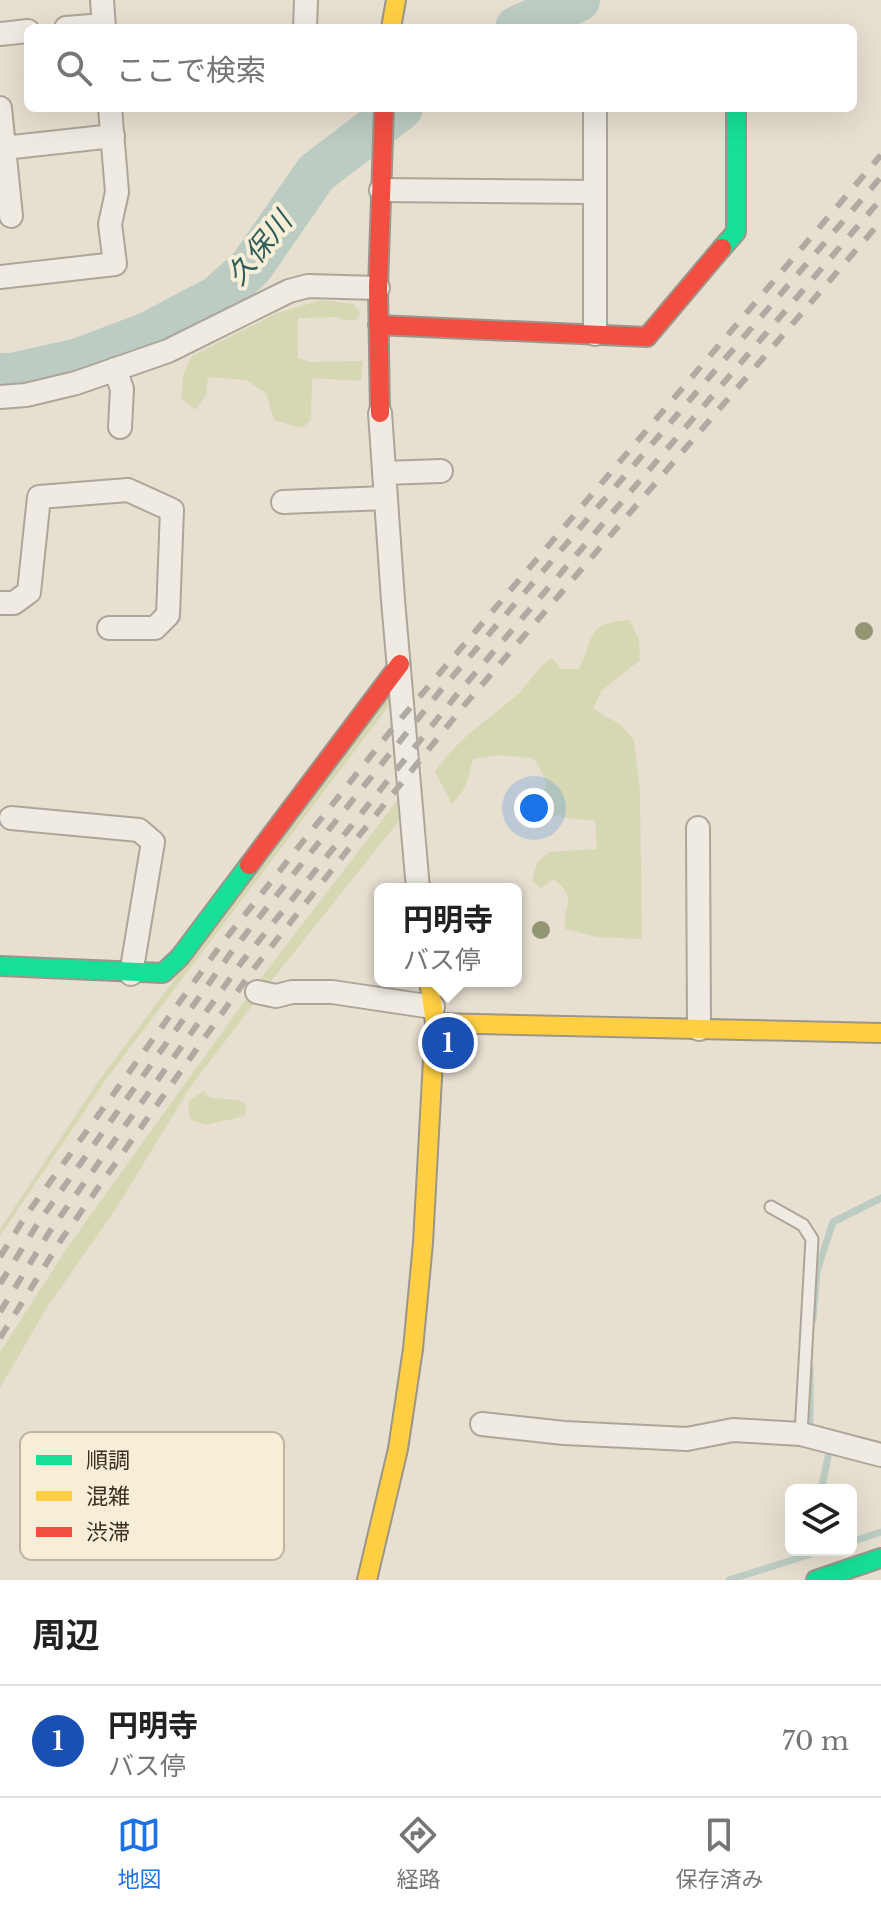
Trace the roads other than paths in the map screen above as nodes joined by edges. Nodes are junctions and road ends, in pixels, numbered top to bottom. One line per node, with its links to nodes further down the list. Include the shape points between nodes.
1 (102, 0): 4 (street)
2 (306, 0): 5 (street)
3 (396, 0): 6 (street)
4 (104, 24)
5 (305, 24)
6 (392, 24)
7 (24, 31): 8 (street)
8 (0, 34)
9 (0, 108): 15 (street)
10 (110, 112): 14 (street)
11 (384, 112): 16 (street)
12 (595, 112): 17 (street)
13 (736, 112): 22 (street, via 736,232 647,337)
14 (113, 136): 15 (street); 19 (street, via 117,192 110,224 115,264)
15 (4, 148): 18 (street)
16 (381, 190): 17 (street); 20 (street)
17 (595, 192): 22 (street)
18 (11, 216)
19 (0, 277)
20 (378, 288): 21 (street); 23 (street, via 308,286 289,291 168,351)
21 (378, 325): 22 (street); 25 (street)
22 (595, 334)
23 (115, 369): 24 (street, via 76,383); 26 (street, via 122,389)
24 (0, 397)
25 (380, 413): 28 (street)
26 (120, 427)
27 (441, 471): 28 (street)
28 (384, 473): 29 (street)
29 (386, 498): 30 (street); 33 (street)
30 (283, 502)
31 (0, 603): 32 (street, via 14,603 29,592 39,497 128,490 172,510 168,615 155,628)
32 (109, 628)
33 (400, 664): 36 (street); 38 (street, via 180,957 163,973)
34 (11, 818): 38 (street, via 139,830 153,842)
35 (698, 828): 42 (street)
36 (418, 883)
37 (0, 966): 38 (street)
38 (131, 974)
39 (430, 987): 41 (street)
40 (267, 997): 41 (street, via 332,992)
41 (434, 1015): 42 (street); 50 (street, via 417,1317 404,1413)
42 (699, 1029): 43 (street)
43 (881, 1033)
44 (771, 1207): 46 (lane, via 803,1225 812,1239)
45 (482, 1424): 46 (street, via 687,1439 733,1430)
46 (801, 1434): 47 (street)
47 (881, 1455)
48 (881, 1558): 49 (street)
49 (841, 1576): 51 (street)
50 (367, 1580)
51 (816, 1580)

